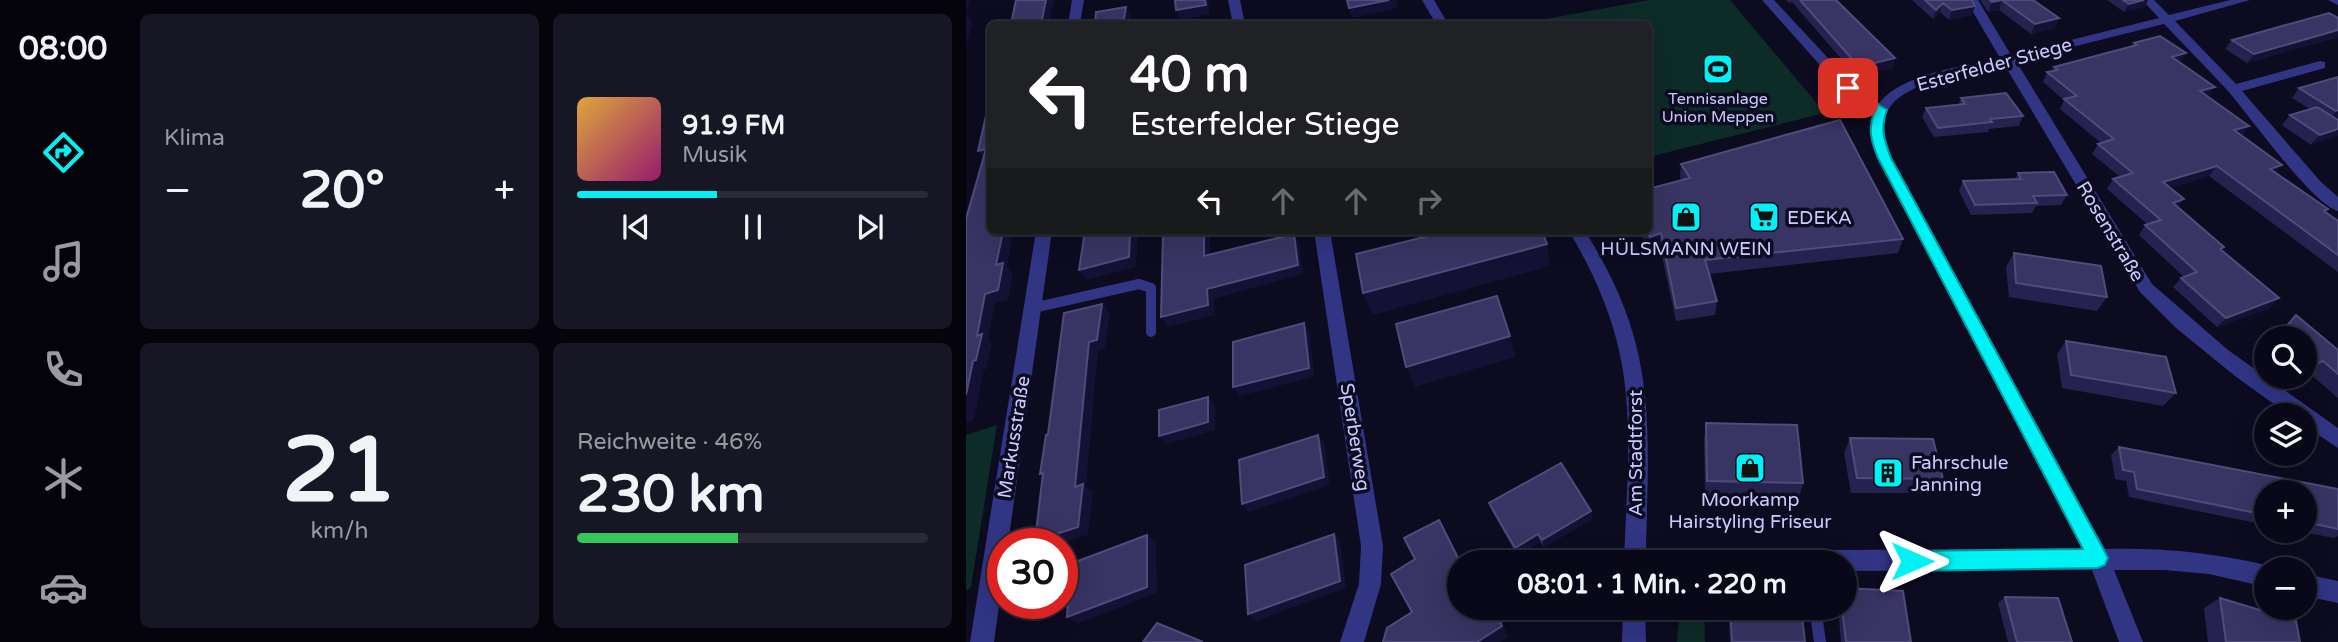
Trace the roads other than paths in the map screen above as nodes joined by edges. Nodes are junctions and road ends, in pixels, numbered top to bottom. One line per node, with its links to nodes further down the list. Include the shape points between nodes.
1 (1078, 0): 8 (street)
2 (1234, 0): 9 (street)
3 (1428, 0): 10 (street)
4 (1768, 0): 15 (street, via 1848,88)
5 (1972, 0): 12 (street, Rosenstraße)
6 (2148, 0): 11 (street)
7 (2244, 0): 11 (street, Esterfelder Stiege)
8 (1074, 21)
9 (1238, 21)
10 (1440, 21)
11 (2168, 21): 12 (street, Esterfelder Stiege); 14 (street)
12 (2007, 59): 15 (street, Esterfelder Stiege, via 1900,89); 22 (street, Rosenstraße, via 2146,288 2178,322)
13 (2320, 65): 14 (street)
14 (2233, 89): 16 (street)
15 (1881, 110): 26 (street, via 1877,139 1885,158)
16 (2338, 206)
17 (1043, 235): 20 (street, Markusstraße)
18 (1323, 235): 34 (street, Sperberweg, via 1372,547 1370,584)
19 (1579, 235): 25 (street, Am Stadtforst, via 1622,320 1638,400)
20 (1033, 308): 21 (lane, via 1139,284 1151,288); 33 (street, Markusstraße)
21 (1151, 332)
22 (2287, 403)
23 (2317, 424): 24 (street, Rosenstraße)
24 (2338, 439)
25 (1635, 550)
26 (2098, 558): 27 (street); 28 (street, via 2197,562); 37 (street)
27 (1857, 561)
28 (2254, 574)
29 (2317, 588): 30 (street)
30 (2338, 592)
31 (1634, 620): 35 (street)
32 (1817, 620): 36 (lane)
33 (982, 642)
34 (1352, 642)
35 (1634, 642)
36 (1820, 642)
37 (2131, 642)

